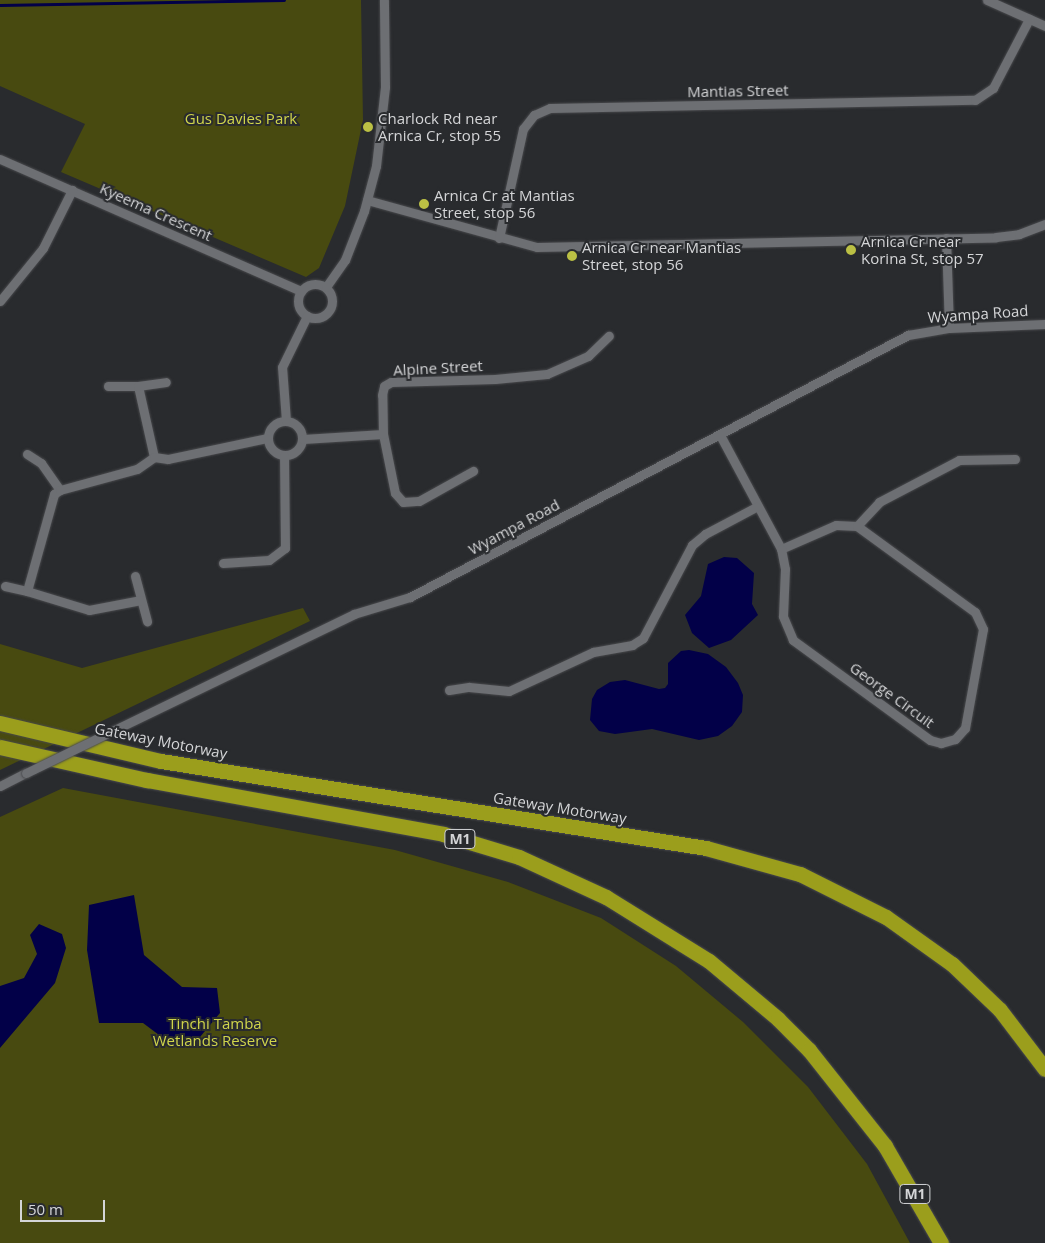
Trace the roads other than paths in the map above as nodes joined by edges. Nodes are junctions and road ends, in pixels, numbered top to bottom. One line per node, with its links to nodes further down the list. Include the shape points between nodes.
1 (384, 0): 7 (street, via 383,118)
2 (987, 0): 3 (street)
3 (1029, 19): 4 (street); 9 (street, Mantias Street, via 993,88 975,100 550,108 534,115 523,129)
4 (1045, 26)
5 (0, 159): 6 (street, Kyeema Crescent)
6 (72, 190): 12 (street, Kyeema Crescent); 13 (street, via 43,248)
7 (367, 200): 9 (street); 11 (street, via 345,260)
8 (1045, 224): 10 (street, via 1019,234)
9 (499, 238): 10 (street, via 537,247)
10 (946, 238): 16 (street)
11 (326, 287): 12 (street, via 310,284); 14 (street, via 332,299 329,310 319,317)
12 (301, 291): 14 (street, via 298,305)
13 (0, 301)
14 (307, 316): 21 (street, via 282,367)
15 (1045, 324): 16 (street, Wyampa Road)
16 (949, 328): 23 (street, Wyampa Road, via 908,335)
17 (610, 336): 22 (street, Alpine Street, via 588,356 547,374 391,382 384,386 382,395)
18 (166, 382): 20 (street)
19 (108, 386): 20 (street)
20 (138, 386): 28 (street)
21 (286, 421): 24 (street, via 272,426); 25 (street, via 298,426)
22 (383, 434): 25 (street); 30 (street, via 395,493 402,502 419,501)
23 (720, 435): 32 (street, George Circuit); 44 (street, Wyampa Road, bridge, via 410,596 354,614)
24 (267, 438): 27 (street, via 272,450); 28 (street, via 168,459)
25 (303, 439): 27 (street, via 297,452)
26 (27, 454): 31 (street, via 41,463)
27 (284, 456): 35 (street, via 285,548 269,560)
28 (154, 457): 31 (street, via 137,469)
29 (1015, 459): 33 (street, via 959,460 879,502)
30 (473, 471)
31 (60, 490): 38 (street, via 54,494)
32 (756, 507): 34 (street, George Circuit); 41 (street, via 705,534 692,545 643,638 632,645 593,652 509,692 469,687)
33 (857, 526): 34 (street, via 836,525); 34 (street, George Circuit, via 975,612 983,629 966,728 955,738 941,743 930,740 793,640 783,616 785,569)
34 (780, 549)
35 (223, 563)
36 (135, 576): 39 (street)
37 (5, 586): 38 (street)
38 (27, 591): 39 (street, via 90,610)
39 (141, 600): 40 (street)
40 (147, 621)
41 (449, 690)
42 (0, 724): 45 (highway, Gateway Motorway / M1, via 161,761 706,848 800,874 886,917 952,964 987,997)
43 (0, 747): 46 (highway, M1, via 147,780 405,825 527,860 568,877 634,912 709,961 778,1019 845,1092 885,1146)
44 (0, 786)
45 (1045, 1069)
46 (941, 1243)

